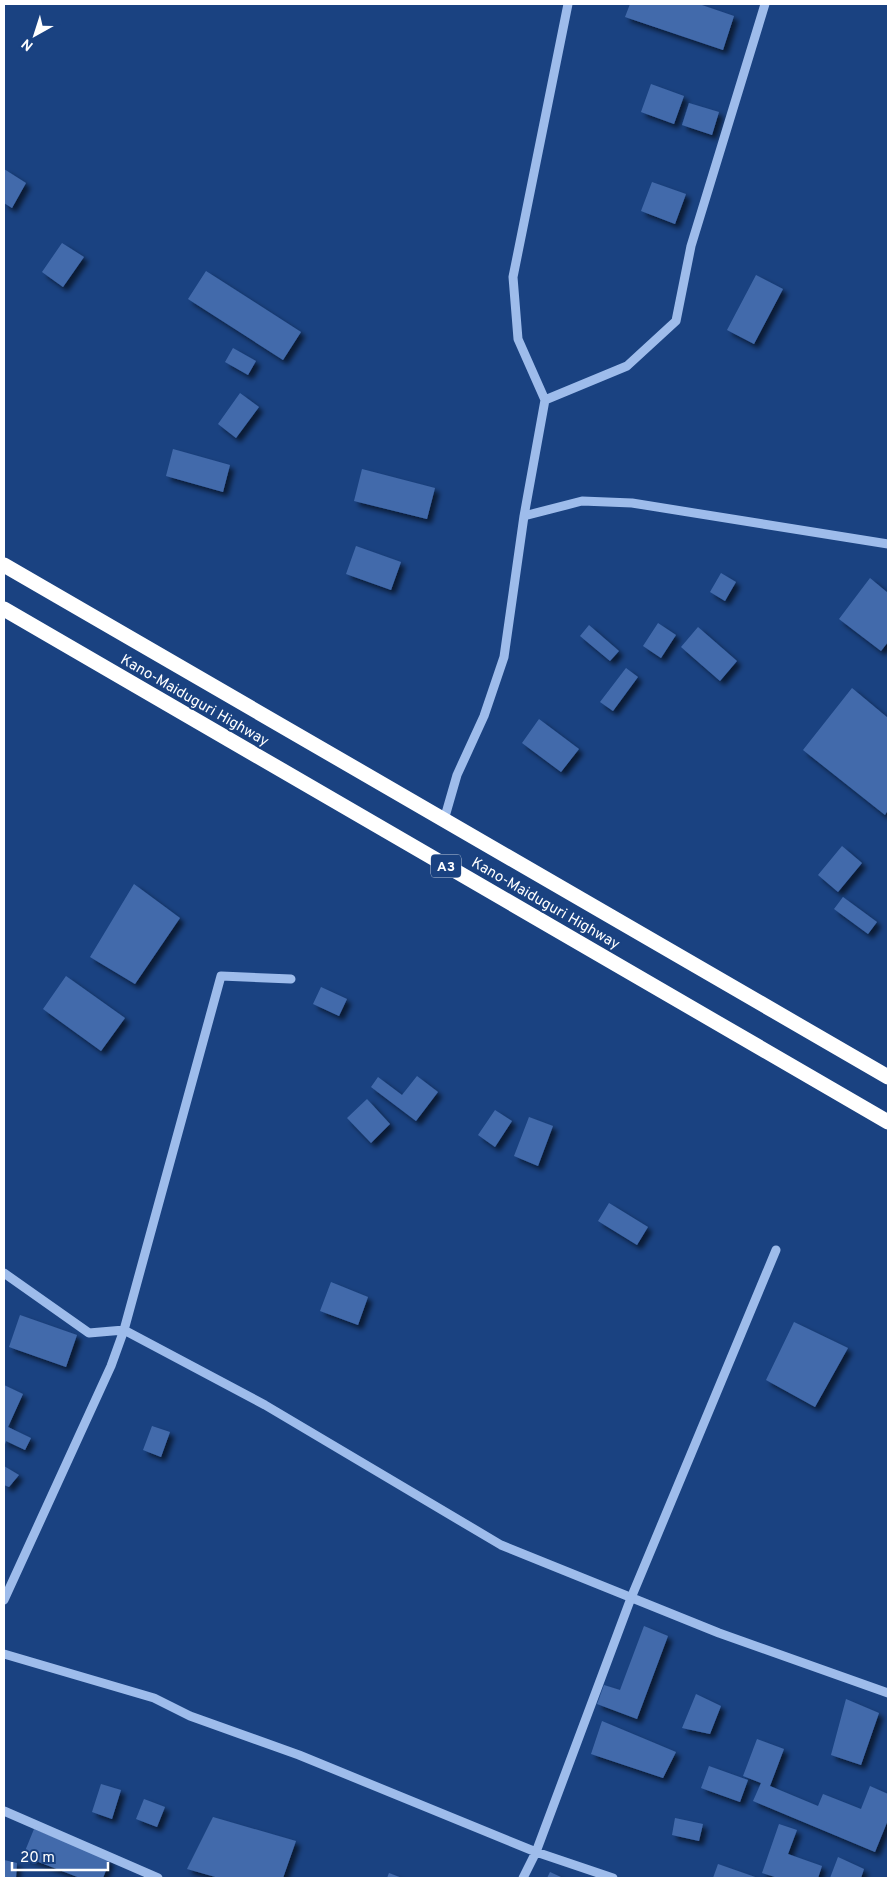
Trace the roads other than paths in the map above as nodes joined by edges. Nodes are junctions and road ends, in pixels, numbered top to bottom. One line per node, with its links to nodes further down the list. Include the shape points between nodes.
1 (568, 4): 3 (street, via 513,277 518,339)
2 (766, 4): 3 (street, via 691,246 676,321 627,366)
3 (545, 400): 4 (street)
4 (524, 516): 5 (street, via 582,501 632,503); 8 (street, via 504,657 484,716 457,775)
5 (888, 544)
6 (4, 564): 8 (highway, Kano-Maiduguri Highway / A3)
7 (4, 609): 11 (highway, Kano-Maiduguri Highway / A3)
8 (444, 820): 10 (highway, Kano-Maiduguri Highway / A3)
9 (291, 979): 14 (street, via 221,976)
10 (888, 1077)
11 (888, 1122)
12 (776, 1250): 15 (street)
13 (4, 1273): 14 (street, via 89,1333)
14 (124, 1330): 15 (street, via 265,1405 501,1545); 16 (street, via 111,1366)
15 (631, 1598): 18 (street); 20 (street)
16 (4, 1600)
17 (4, 1654): 20 (street, via 154,1698 190,1716 299,1754)
18 (888, 1693)
19 (4, 1811): 21 (street)
20 (536, 1852): 22 (street); 23 (street)
21 (158, 1878)
22 (524, 1878)
23 (613, 1878)

